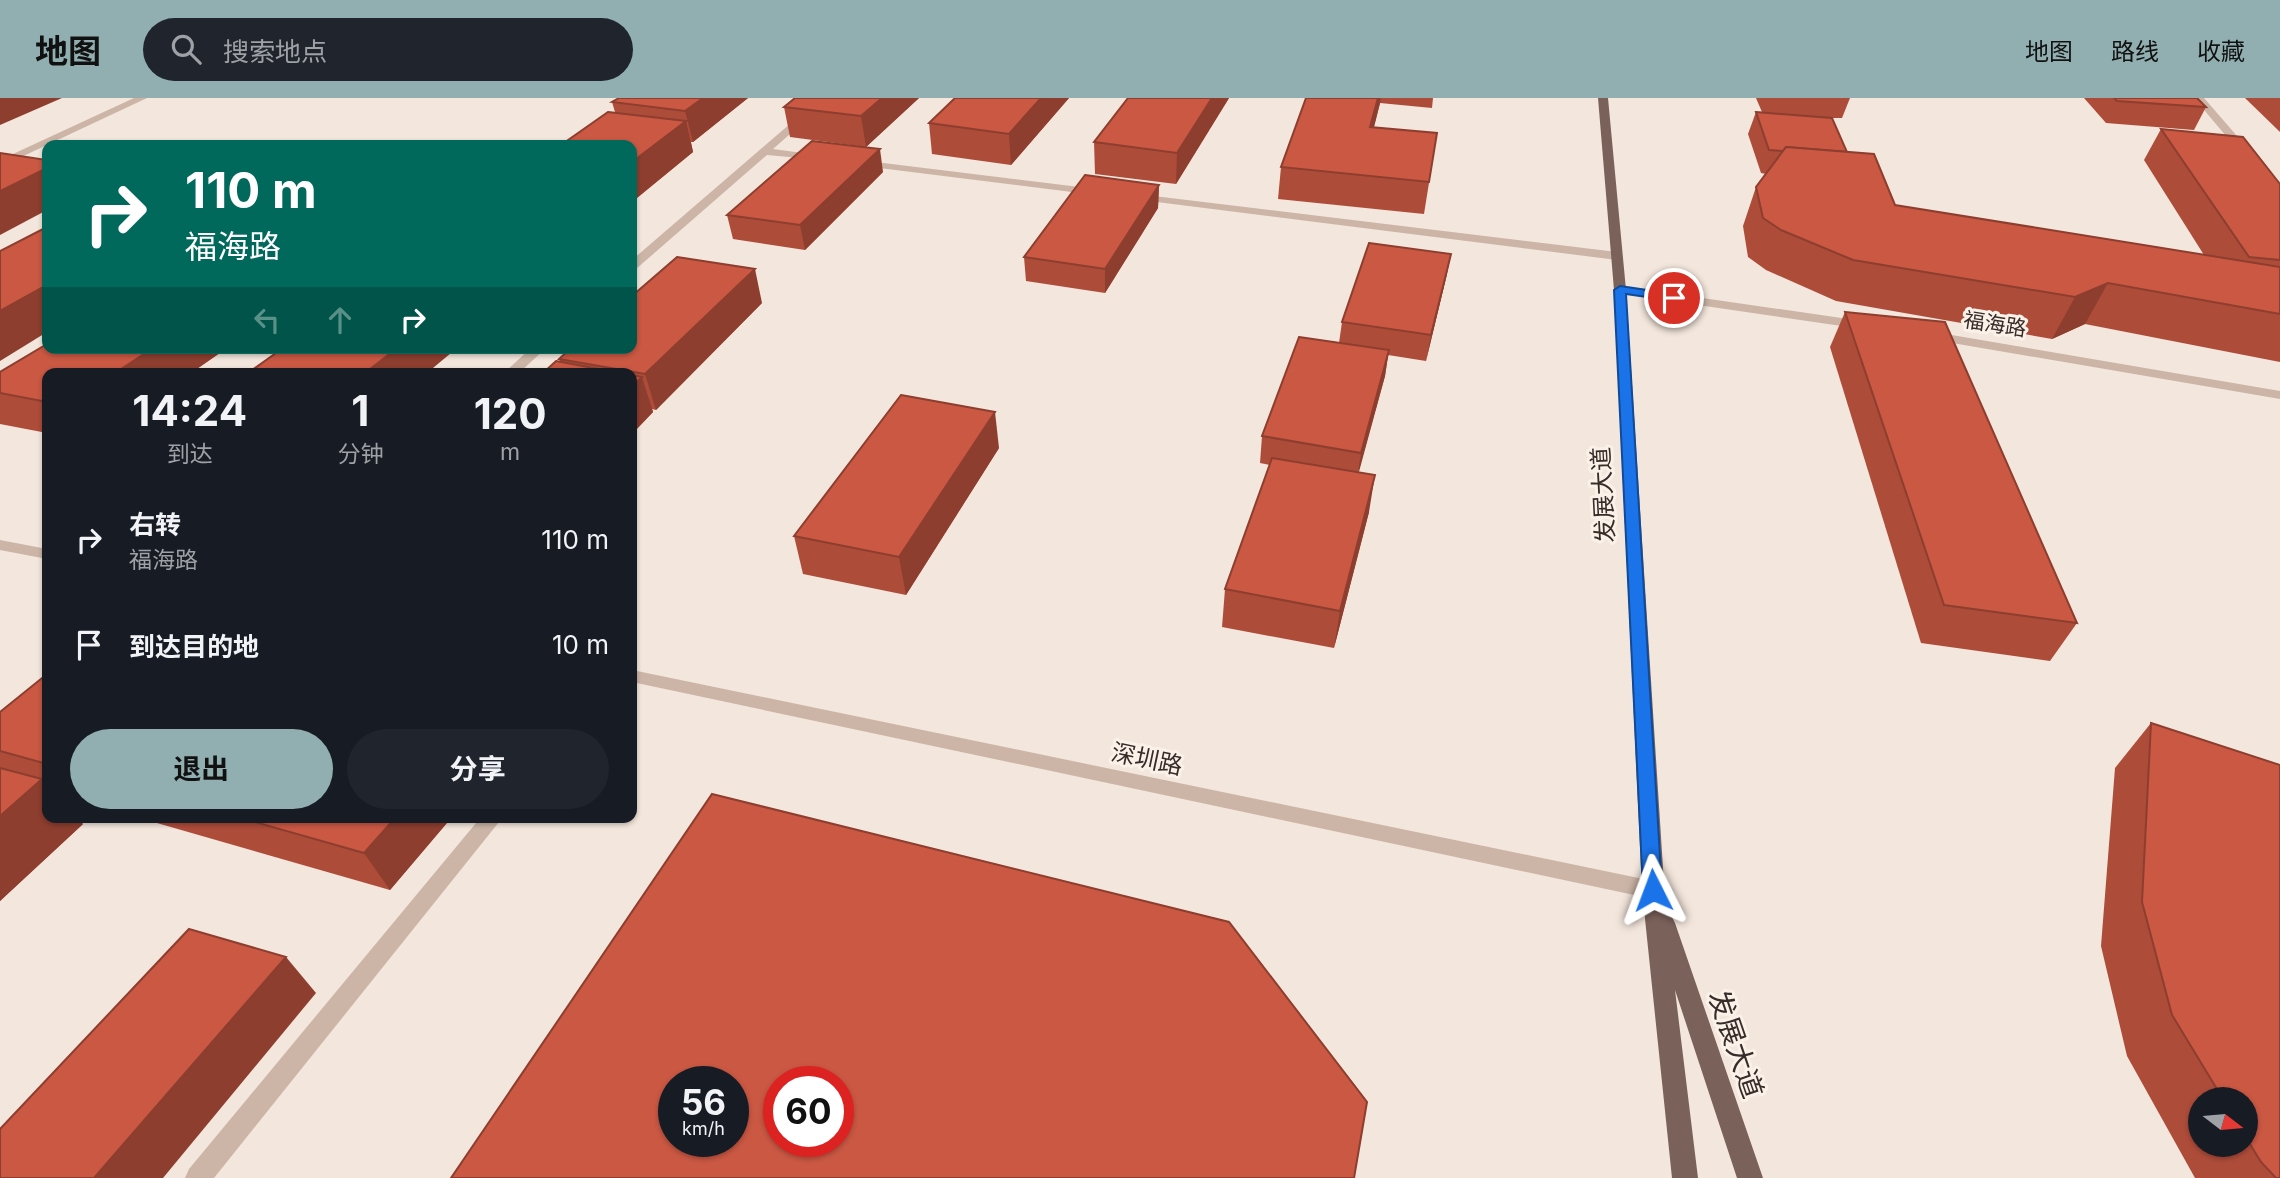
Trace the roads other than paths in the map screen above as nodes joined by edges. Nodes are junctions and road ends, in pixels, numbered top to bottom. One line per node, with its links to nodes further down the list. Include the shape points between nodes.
1 (142, 98): 5 (street)
2 (826, 98): 7 (street)
3 (1603, 98): 16 (main road, 发展大道)
4 (2199, 98): 13 (street)
5 (53, 140)
6 (42, 145): 9 (street)
7 (763, 151): 10 (street); 17 (street)
8 (0, 157): 9 (street)
9 (13, 159): 12 (street)
10 (832, 159)
11 (846, 161): 14 (street)
12 (0, 164)
13 (2256, 164)
14 (1107, 193)
15 (1121, 195): 16 (street)
16 (1617, 256): 18 (main road, 发展大道)
17 (637, 263)
18 (1620, 290): 19 (street); 28 (main road, 发展大道)
19 (1878, 328)
20 (1918, 334): 23 (street, 福海路)
21 (532, 354): 22 (street)
22 (516, 368)
23 (2280, 396)
24 (0, 544): 25 (street)
25 (42, 553)
26 (637, 677): 28 (street, 深圳路)
27 (488, 823): 29 (street)
28 (1653, 890): 30 (main road, 发展大道); 31 (main road, 发展大道)
29 (198, 1178)
30 (1685, 1178)
31 (1750, 1178)

